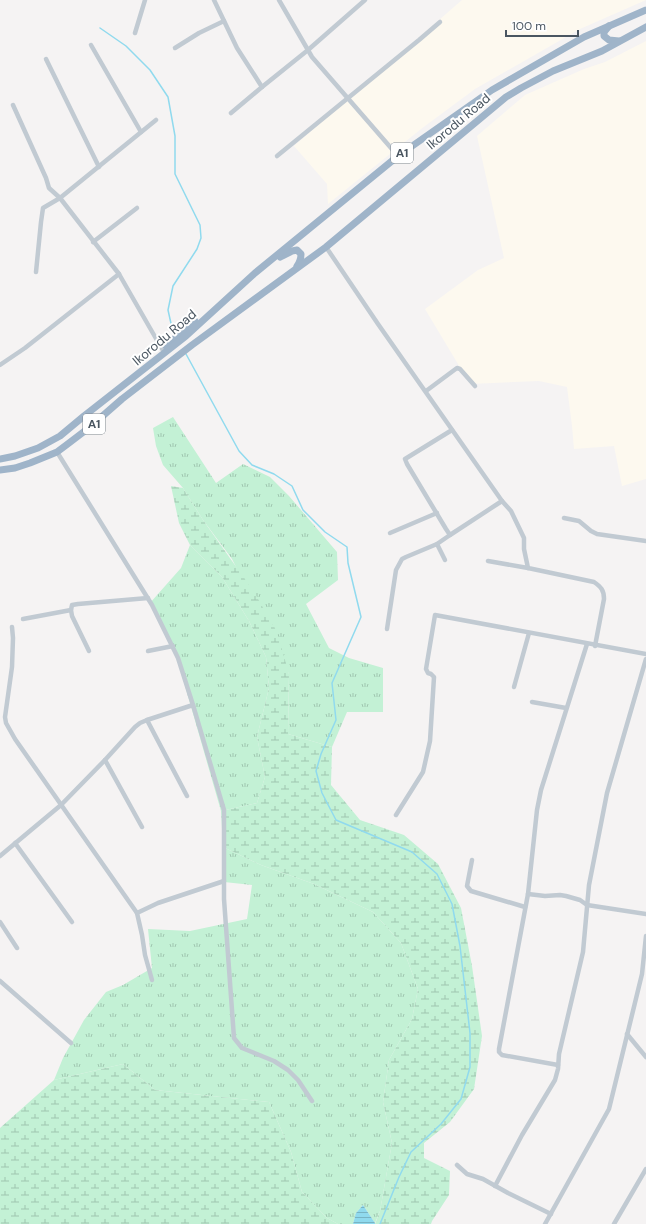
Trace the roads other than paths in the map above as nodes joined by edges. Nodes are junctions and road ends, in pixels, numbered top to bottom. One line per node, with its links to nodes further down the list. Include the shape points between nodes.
1 (145, 0): 10 (street)
2 (214, 0): 6 (street)
3 (279, 0): 14 (street)
4 (365, 0): 14 (street)
5 (646, 10): 8 (highway, Ikorodu Road / A1)
6 (224, 21): 13 (street); 16 (street, via 237,48)
7 (440, 22): 17 (street)
8 (609, 26): 11 (highway, via 604,36 609,40); 23 (highway, Ikorodu Road / A1, via 577,41 492,90)
9 (646, 27): 11 (highway, Ikorodu Road / A1)
10 (135, 33)
11 (620, 41): 28 (highway, Ikorodu Road / A1, via 554,71 506,97)
12 (91, 45): 21 (street)
13 (175, 48)
14 (308, 50): 16 (street); 17 (street)
15 (46, 59): 24 (street)
16 (262, 86): 19 (street)
17 (347, 98): 22 (street); 23 (street)
18 (13, 106): 25 (street, via 49,188)
19 (231, 113)
20 (156, 120): 21 (street)
21 (141, 132): 24 (street)
22 (277, 156)
23 (398, 156): 31 (highway, Ikorodu Road / A1)
24 (99, 167): 25 (street)
25 (60, 198): 27 (street); 30 (street, via 43,208)
26 (137, 208): 27 (street)
27 (93, 242): 32 (street)
28 (326, 247): 29 (highway, Ikorodu Road / A1); 37 (street)
29 (295, 269): 31 (highway, via 300,262 301,254 297,250 292,250); 40 (highway, Ikorodu Road / A1, via 122,399)
30 (36, 272)
31 (255, 273): 33 (highway, Ikorodu Road / A1)
32 (119, 274): 34 (street); 35 (street)
33 (170, 346): 34 (highway, Ikorodu Road / A1); 38 (highway, Ikorodu Road / A1)
34 (162, 349): 38 (highway, Ikorodu Road / A1)
35 (0, 365)
36 (475, 386): 37 (street, via 457,368)
37 (426, 391): 39 (street)
38 (84, 416): 41 (highway, Ikorodu Road / A1, via 50,443)
39 (452, 430): 43 (street); 44 (street, via 405,459)
40 (57, 452): 42 (highway, Ikorodu Road / A1, via 15,468); 53 (street)
41 (0, 459)
42 (0, 470)
43 (502, 501): 47 (street); 52 (street, via 511,512 524,538)
44 (436, 514): 46 (street); 47 (street)
45 (564, 518): 48 (street, via 578,521 597,534)
46 (390, 533)
47 (450, 535): 49 (street)
48 (646, 541)
49 (437, 544): 50 (street); 57 (street, via 406,557 399,563)
50 (445, 560)
51 (488, 561): 52 (street)
52 (528, 568): 61 (street, via 594,582 601,588 604,599)
53 (148, 598): 54 (street, via 78,604 72,605); 60 (street)
54 (71, 610): 55 (street); 62 (street)
55 (23, 619)
56 (12, 628): 74 (street, via 12,667 6,723)
57 (386, 629)
58 (529, 633): 59 (street); 67 (street); 75 (street, via 435,616 426,669 434,678 430,741 423,772)
59 (587, 644): 61 (street); 70 (street)
60 (172, 646): 63 (street); 69 (street)
61 (595, 646): 64 (street)
62 (89, 651)
63 (148, 651)
64 (646, 654)
65 (646, 659): 66 (street)
66 (645, 665): 82 (street, via 607,793)
67 (514, 687)
68 (532, 702): 70 (street)
69 (192, 705): 71 (street); 80 (street, via 224,810)
70 (566, 708): 81 (street, via 541,790)
71 (147, 720): 72 (street, via 135,728); 73 (street)
72 (105, 760): 74 (street); 76 (street)
73 (187, 796)
74 (61, 805): 77 (street); 84 (street)
75 (396, 815)
76 (142, 826)
77 (14, 843): 78 (street); 87 (street)
78 (0, 856)
79 (472, 860): 83 (street, via 467,886 471,892)
80 (224, 881): 84 (street, via 158,903); 97 (street, via 234,1038 242,1048 274,1061 288,1070)
81 (528, 894): 82 (street, via 566,896); 83 (street)
82 (587, 905): 85 (street); 96 (street, via 583,952)
83 (525, 907): 96 (street, via 499,1052 502,1055)
84 (137, 913): 91 (street)
85 (646, 914)
86 (0, 922): 89 (street)
87 (72, 922)
88 (646, 936): 90 (street)
89 (17, 948)
90 (644, 976): 93 (street)
91 (152, 980)
92 (0, 981): 94 (street)
93 (627, 1034): 95 (street); 101 (street, via 609,1109)
94 (71, 1043)
95 (646, 1057)
96 (558, 1065): 100 (street, via 555,1080)
97 (312, 1102)
98 (458, 1165): 100 (street, via 467,1174)
99 (646, 1169): 103 (street)
100 (495, 1186): 101 (street)
101 (551, 1214): 102 (street)
102 (545, 1224)
103 (614, 1224)

